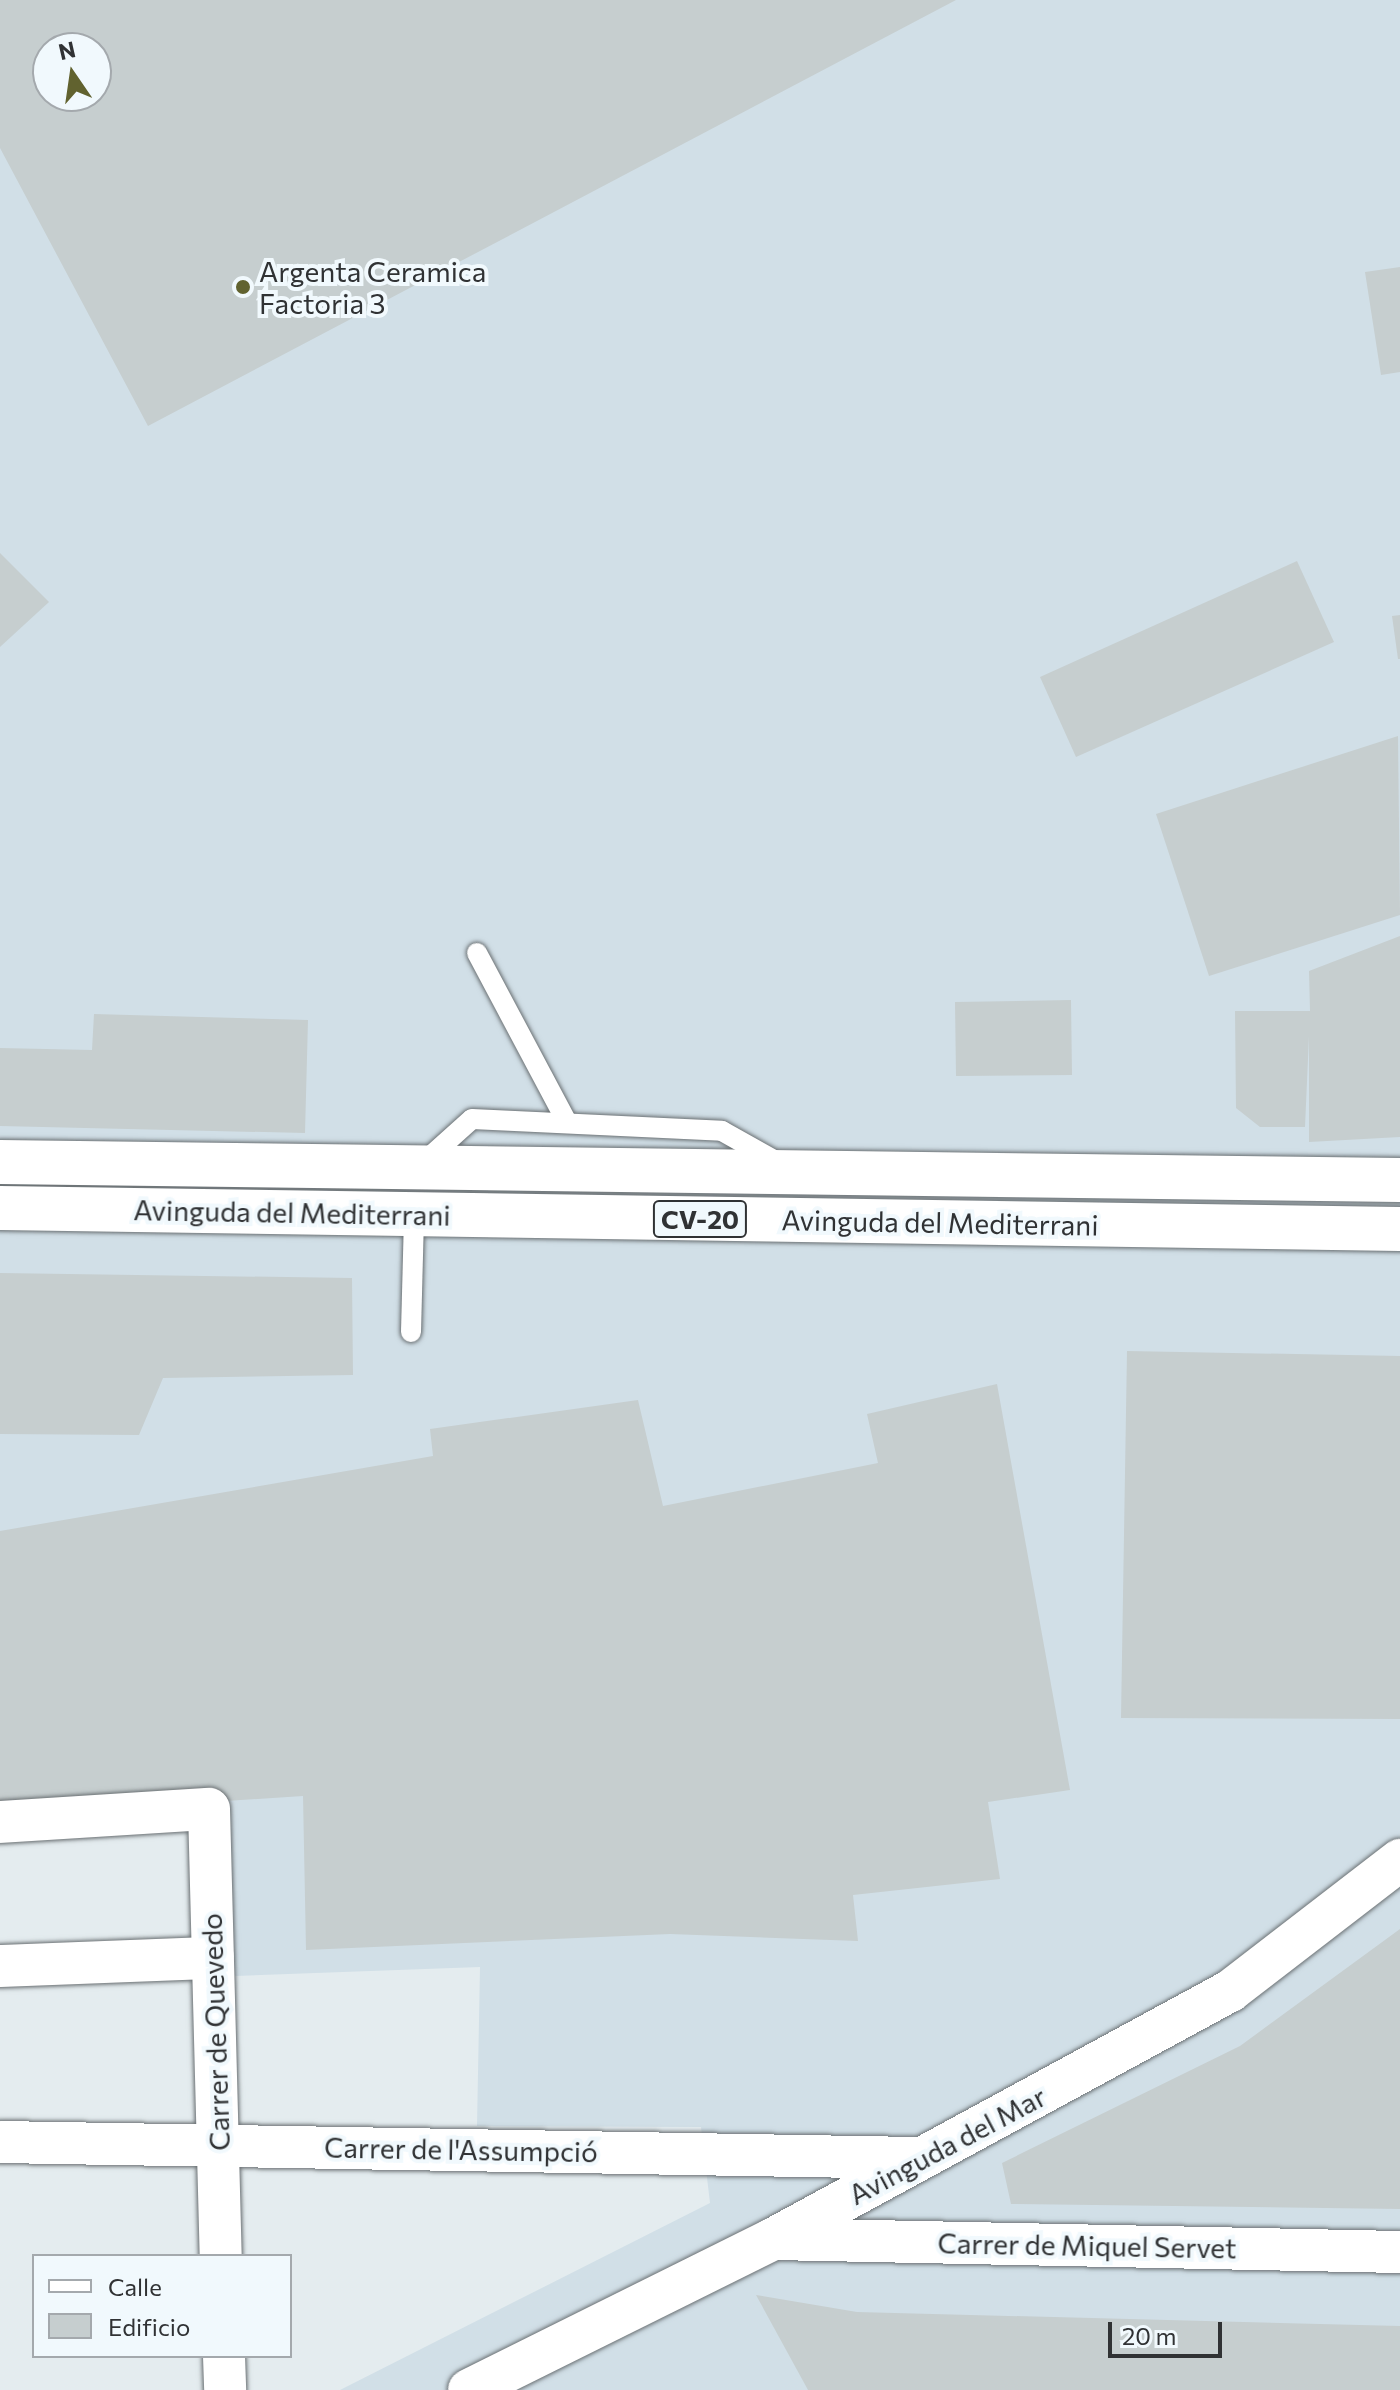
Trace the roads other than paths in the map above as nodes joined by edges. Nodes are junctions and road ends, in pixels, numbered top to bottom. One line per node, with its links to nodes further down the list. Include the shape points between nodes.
1 (477, 953): 2 (lane)
2 (567, 1122): 4 (lane, via 472,1119); 5 (lane, via 722,1131)
3 (0, 1162): 4 (main road, Avinguda del Mediterrani / CV-20)
4 (418, 1167): 5 (main road, Avinguda del Mediterrani / CV-20)
5 (797, 1172): 6 (main road, Avinguda del Mediterrani / CV-20)
6 (1400, 1180)
7 (0, 1208): 8 (main road, Avinguda del Mediterrani / CV-20)
8 (414, 1214): 9 (main road, Avinguda del Mediterrani / CV-20); 10 (lane)
9 (1400, 1229)
10 (411, 1332)
11 (0, 1822): 13 (street, Carrer de Quevedo, via 209,1809)
12 (1400, 1860): 17 (street, Avinguda del Mar, via 1230,1991)
13 (213, 1958): 14 (street); 16 (street, Carrer de Quevedo)
14 (0, 1966)
15 (0, 2142): 16 (street, Carrer de l'Assumpció)
16 (218, 2144): 17 (street, Carrer de l'Assumpció); 20 (street, Carrer de Quevedo)
17 (923, 2158): 18 (street, Avinguda del Mar)
18 (773, 2239): 19 (street, Carrer de Miquel Servet); 23 (street, Avinguda del Mar)
19 (1400, 2252)
20 (221, 2254)
21 (224, 2358): 22 (street)
22 (225, 2390)
23 (469, 2390)

